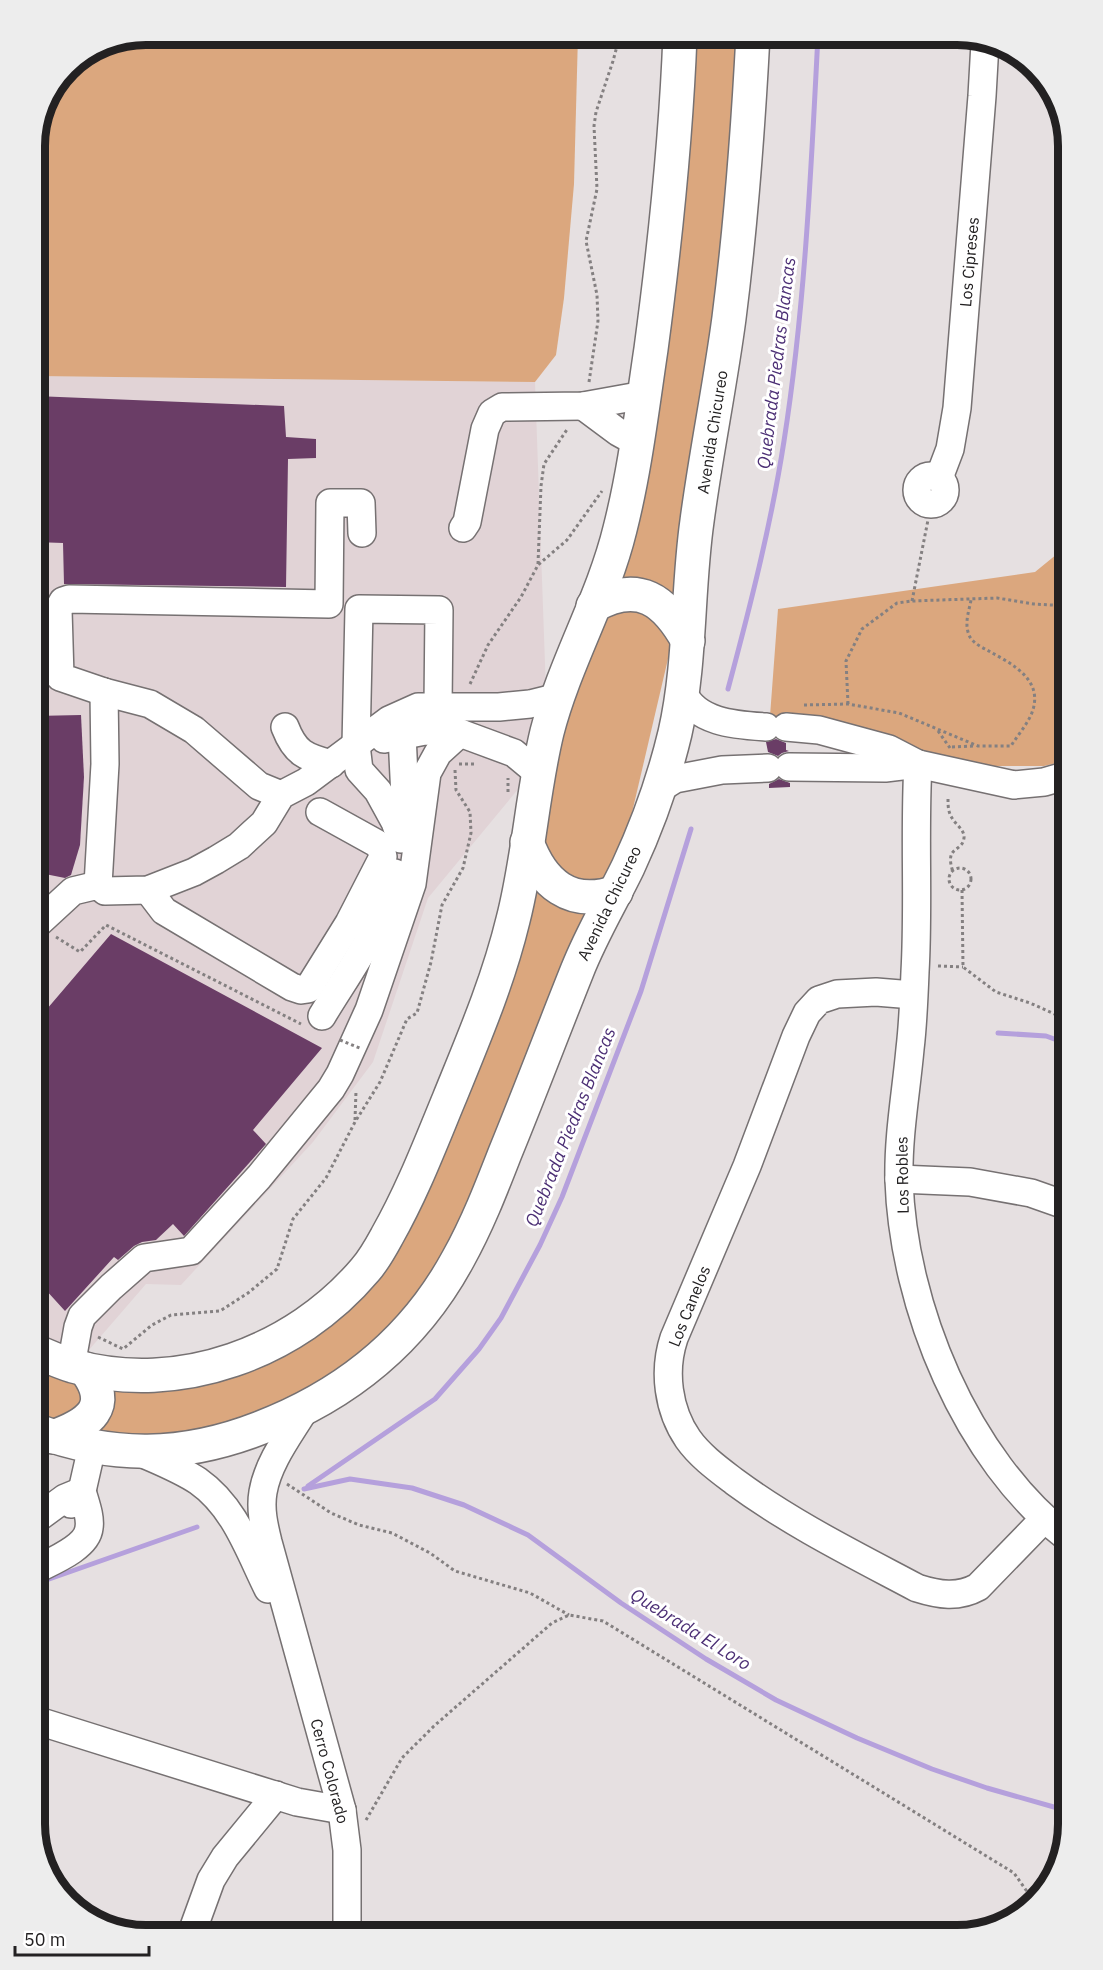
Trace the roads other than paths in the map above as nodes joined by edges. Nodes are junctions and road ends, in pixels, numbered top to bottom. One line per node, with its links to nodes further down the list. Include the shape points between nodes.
1 (679, 45): 4 (main road, via 670,195)
2 (752, 45): 11 (main road, Avenida Chicureo, via 737,254 696,526)
3 (985, 49): 7 (street, Los Cipreses, via 957,408 950,449)
4 (644, 395): 5 (street); 6 (main road)
5 (584, 406): 6 (street); 8 (street, via 502,407 492,413)
6 (638, 443): 10 (main road, via 619,534)
7 (939, 478)
8 (463, 528)
9 (362, 533): 12 (street, via 361,503 330,503 329,604 63,601 58,610 60,677)
10 (593, 606): 11 (main road, via 622,594 649,597 669,614); 14 (main road)
11 (688, 641): 13 (main road, Avenida Chicureo)
12 (104, 692): 27 (street, via 150,704 186,724 259,786); 31 (street, via 105,764)
13 (683, 692): 17 (street, via 687,702 704,716 728,723); 26 (main road, Avenida Chicureo)
14 (558, 697): 15 (street, via 500,707); 24 (main road)
15 (438, 706): 20 (street, via 402,713); 20 (street, via 439,610 359,609)
16 (285, 727): 21 (street, via 290,741 303,755)
17 (774, 727): 22 (street, via 819,730 890,749); 23 (street, via 756,736 753,758)
18 (460, 733): 19 (street, via 425,731); 24 (street, via 514,753); 41 (street, via 438,753 428,773 411,884 369,1010 331,1089 259,1177 191,1251 144,1258 82,1316 78,1327)
19 (402, 735): 20 (street); 29 (street, via 406,818)
20 (356, 745): 21 (street); 29 (street, via 359,770 378,791)
21 (331, 764): 27 (street)
22 (918, 764): 23 (street, via 885,768); 25 (street, via 1014,785); 36 (street, Los Robles)
23 (768, 768): 26 (street, via 722,770 675,779)
24 (538, 773): 30 (main road)
25 (1058, 778)
26 (659, 789): 33 (main road, Avenida Chicureo)
27 (281, 795): 32 (street, via 264,823 239,846 194,872)
28 (320, 812): 35 (street, via 376,843 382,851)
29 (401, 839): 35 (street, via 392,889)
30 (527, 842): 33 (main road, via 539,868 560,889 588,897); 41 (main road, via 508,940 474,1038 412,1188 367,1269 315,1319 243,1357 164,1374)
31 (98, 885): 32 (street, via 105,891); 34 (street, via 73,891)
32 (148, 890): 35 (street, via 164,910 301,990 308,988)
33 (616, 892): 42 (main road, Avenida Chicureo, via 579,967 474,1229 444,1283 417,1321 385,1354)
34 (45, 916)
35 (360, 929): 37 (street)
36 (913, 995): 38 (street, Los Robles); 49 (street, Los Canelos, via 837,994 819,1000 807,1013 674,1338 668,1370 670,1396 687,1438 723,1472 788,1517 917,1588 945,1595 978,1587)
37 (316, 1021)
38 (899, 1179): 39 (street, via 970,1182 1031,1193); 49 (street, Los Robles, via 904,1235 915,1287 945,1373 995,1459)
39 (1058, 1202)
40 (45, 1355): 41 (main road)
41 (78, 1367): 43 (main road, via 91,1377 96,1388 94,1410 82,1425)
42 (305, 1409): 46 (main road, Avenida Chicureo, via 207,1445); 53 (street, Cerro Colorado, via 269,1472 263,1492 264,1528)
43 (45, 1434)
44 (45, 1434): 45 (main road, Avenida Chicureo)
45 (92, 1447): 46 (main road, Avenida Chicureo); 47 (street)
46 (139, 1452): 53 (street, Cerro Colorado, via 198,1481 226,1508)
47 (82, 1491): 48 (street); 51 (street); 52 (street, via 90,1527 87,1538)
48 (45, 1512)
49 (1044, 1519): 50 (street, Los Robles)
50 (1058, 1530)
51 (45, 1532)
52 (45, 1564)
53 (296, 1646): 56 (street, Cerro Colorado)
54 (45, 1723): 55 (street)
55 (276, 1796): 56 (street); 57 (street, via 225,1857 211,1880)
56 (354, 1815): 58 (street, Cerro Colorado, via 347,1850)
57 (195, 1925)
58 (347, 1925)

